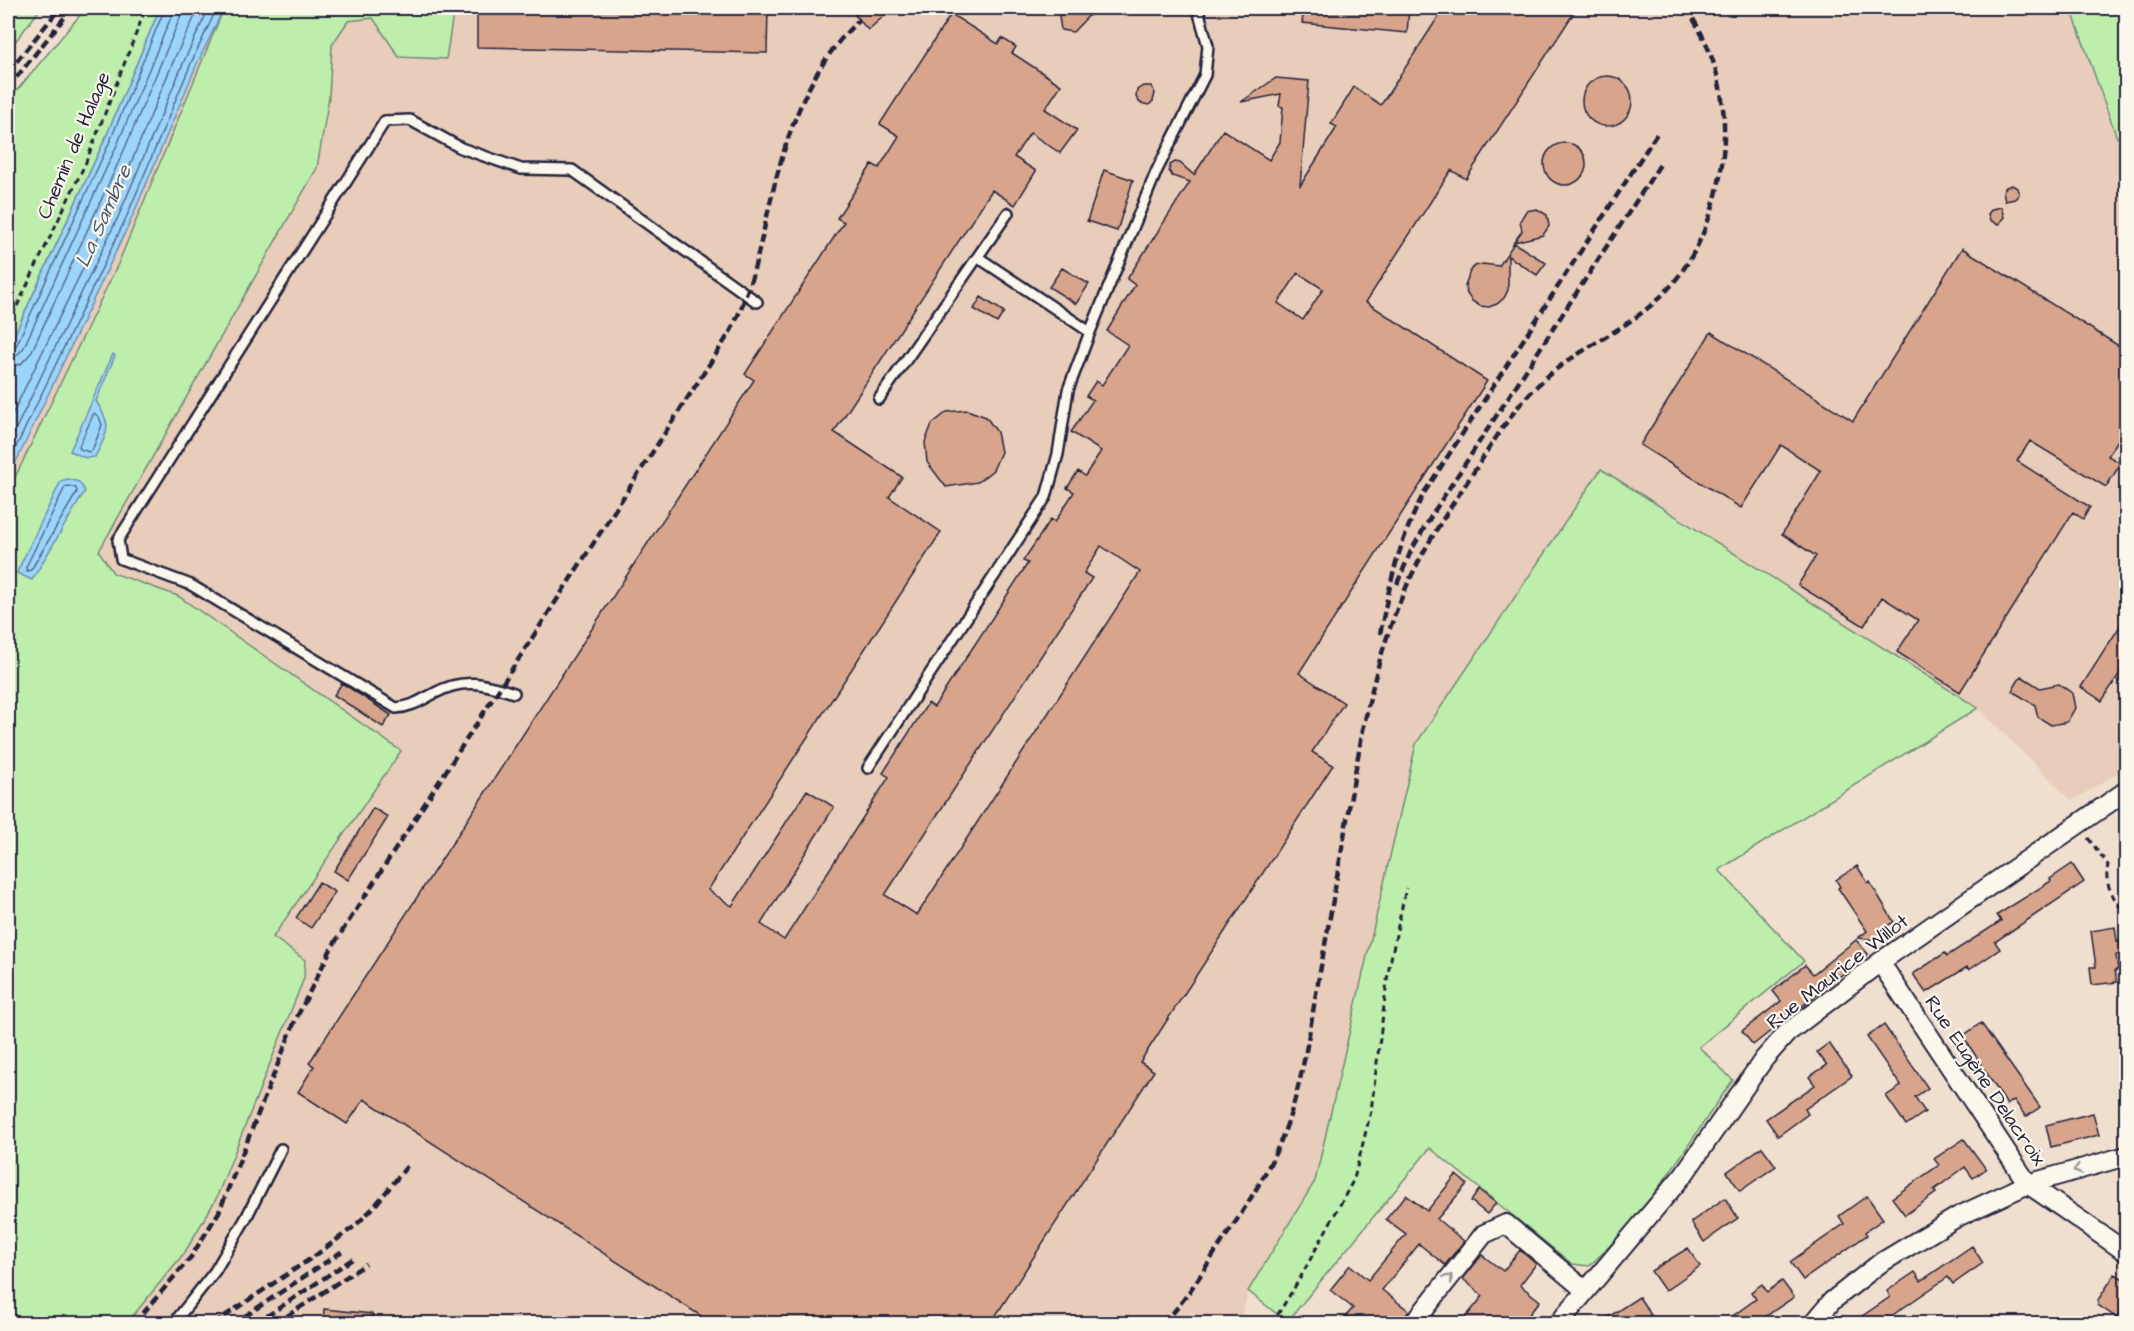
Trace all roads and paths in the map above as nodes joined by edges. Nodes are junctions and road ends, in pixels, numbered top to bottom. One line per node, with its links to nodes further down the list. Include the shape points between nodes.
1 (146, 8): 6 (path, Chemin de Halage, via 86,162)
2 (1199, 13): 7 (lane, via 1208,46 1205,75 1157,170)
3 (1008, 213): 4 (lane)
4 (979, 258): 7 (lane); 8 (lane)
5 (757, 302): 9 (lane, via 572,170 521,169 461,148 410,120 385,121 118,540 121,559 191,585 396,708 408,707 459,684 481,683)
6 (8, 325)
7 (1090, 332): 10 (lane, via 1068,390 1058,454 1046,497)
8 (879, 399)
9 (514, 693)
10 (868, 768)
11 (2127, 791): 12 (street, Rue Maurice Willot)
12 (2079, 825): 14 (path, via 2108,865 2105,878 2110,892); 15 (street, Rue Maurice Willot)
13 (1406, 888): 22 (path, via 1388,973 1371,1111 1354,1179)
14 (2127, 916)
15 (1880, 962): 18 (street, Rue Eugène Delacroix); 20 (street, Rue Maurice Willot, via 1787,1033 1764,1059 1684,1174)
16 (281, 1149): 21 (lane, via 215,1271)
17 (2127, 1155): 18 (street, one-way to 18)
18 (2028, 1184): 19 (street, Rue Eugène Delacroix); 25 (street, via 1957,1217 1879,1264 1832,1301)
19 (2127, 1252)
20 (1585, 1290): 23 (street, one-way to 20, via 1484,1234 1506,1224); 24 (street, Rue Maurice Willot)
21 (173, 1323)
22 (1272, 1323)
23 (1413, 1323)
24 (1558, 1323)
25 (1813, 1323)

